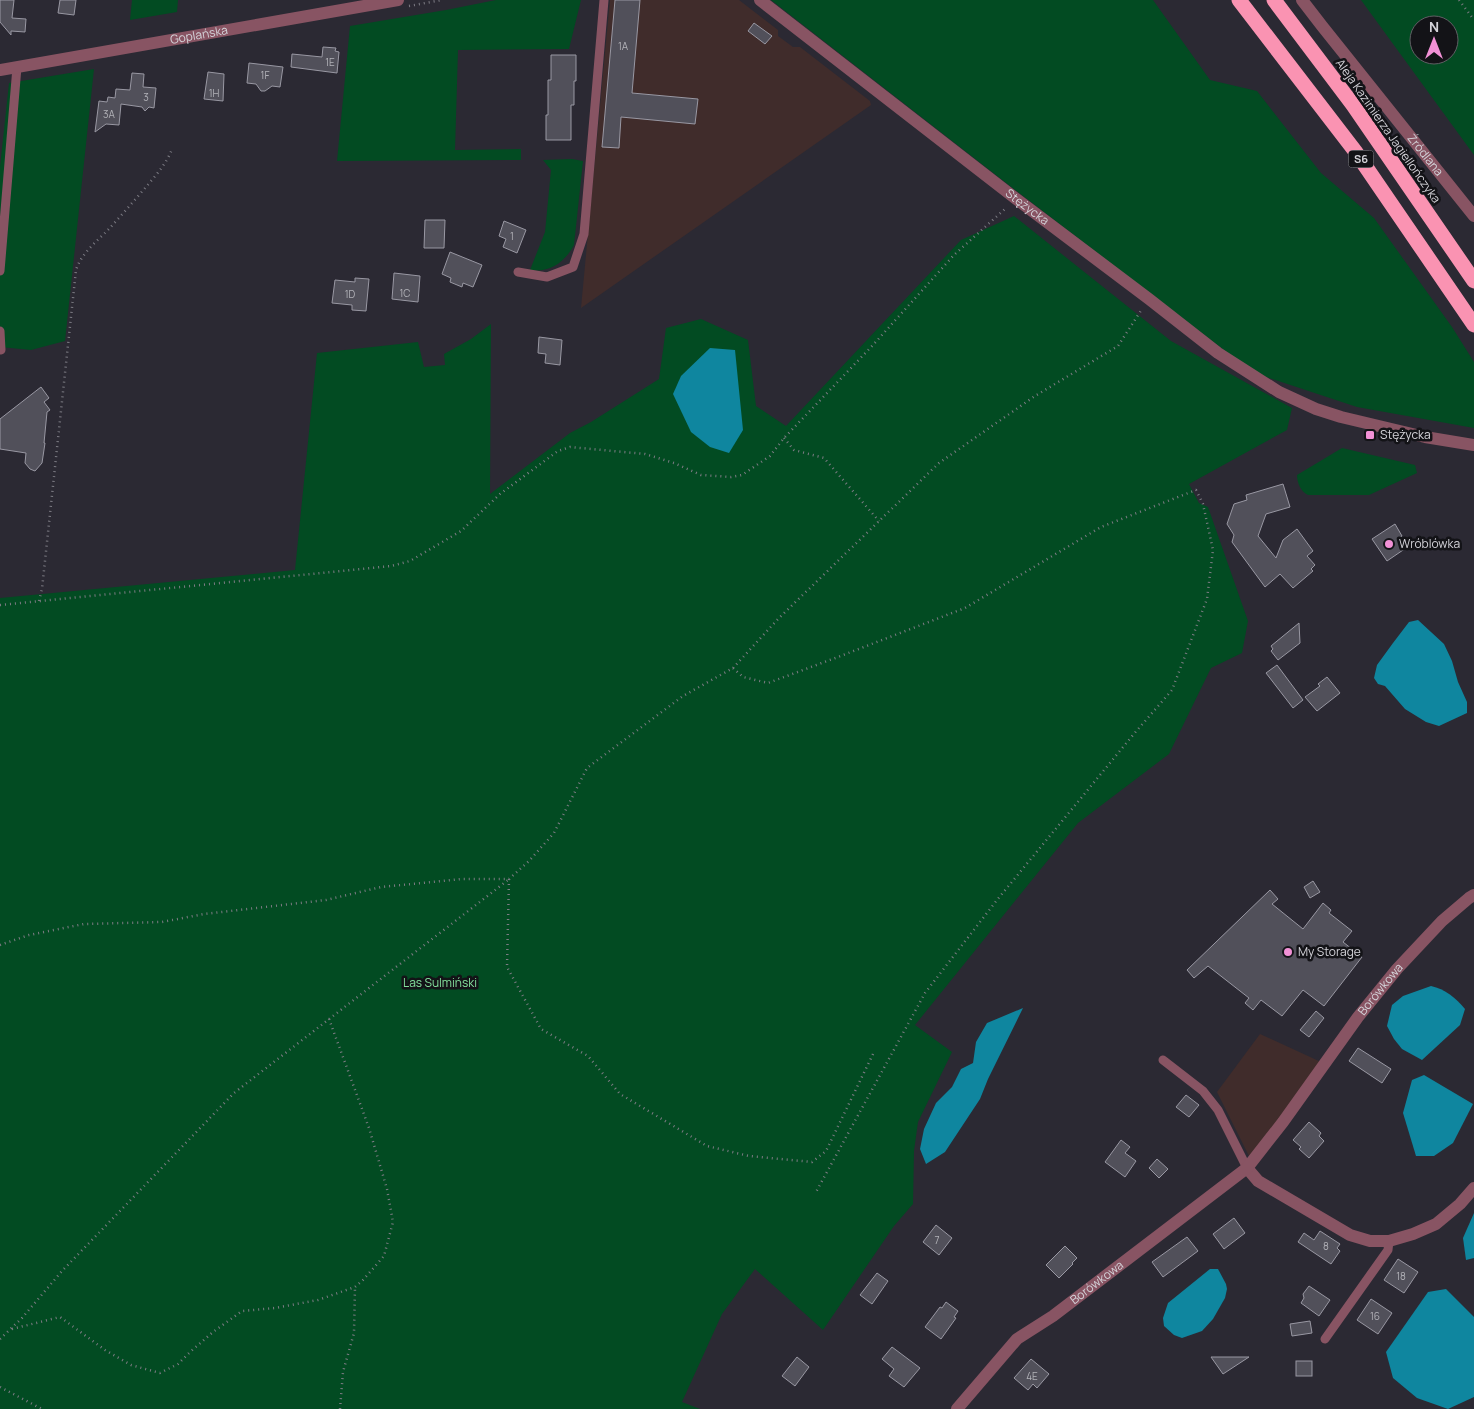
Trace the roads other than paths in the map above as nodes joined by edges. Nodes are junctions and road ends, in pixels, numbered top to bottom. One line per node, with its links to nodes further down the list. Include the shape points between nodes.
1 (398, 0): 7 (street, Goplańska)
2 (604, 0): 11 (lane, via 584,234 573,267 547,277)
3 (760, 0): 16 (street, Stężycka, via 1218,354 1278,392 1341,417)
4 (1240, 0): 13 (highway, S6, via 1355,151)
5 (1274, 0): 12 (highway, Aleja Kazimierza Jagiellończyka / S6, via 1353,105)
6 (1302, 0): 9 (street, Źródlana)
7 (17, 67): 8 (street, Goplańska); 10 (lane)
8 (0, 70)
9 (1474, 216)
10 (0, 271)
11 (518, 272)
12 (1474, 281)
13 (1474, 325)
14 (0, 331): 15 (lane)
15 (1, 350)
16 (1474, 445)
17 (1474, 895): 19 (street, Borówkowa, via 1442,921 1397,969)
18 (1163, 1060): 19 (lane, via 1208,1097 1218,1110)
19 (1247, 1168): 21 (street, via 1258,1180 1350,1235); 23 (street, Borówkowa, via 1060,1311 1017,1339)
20 (1474, 1188): 21 (street, via 1436,1224)
21 (1389, 1241): 22 (lane, via 1388,1250)
22 (1325, 1339)
23 (957, 1409)

